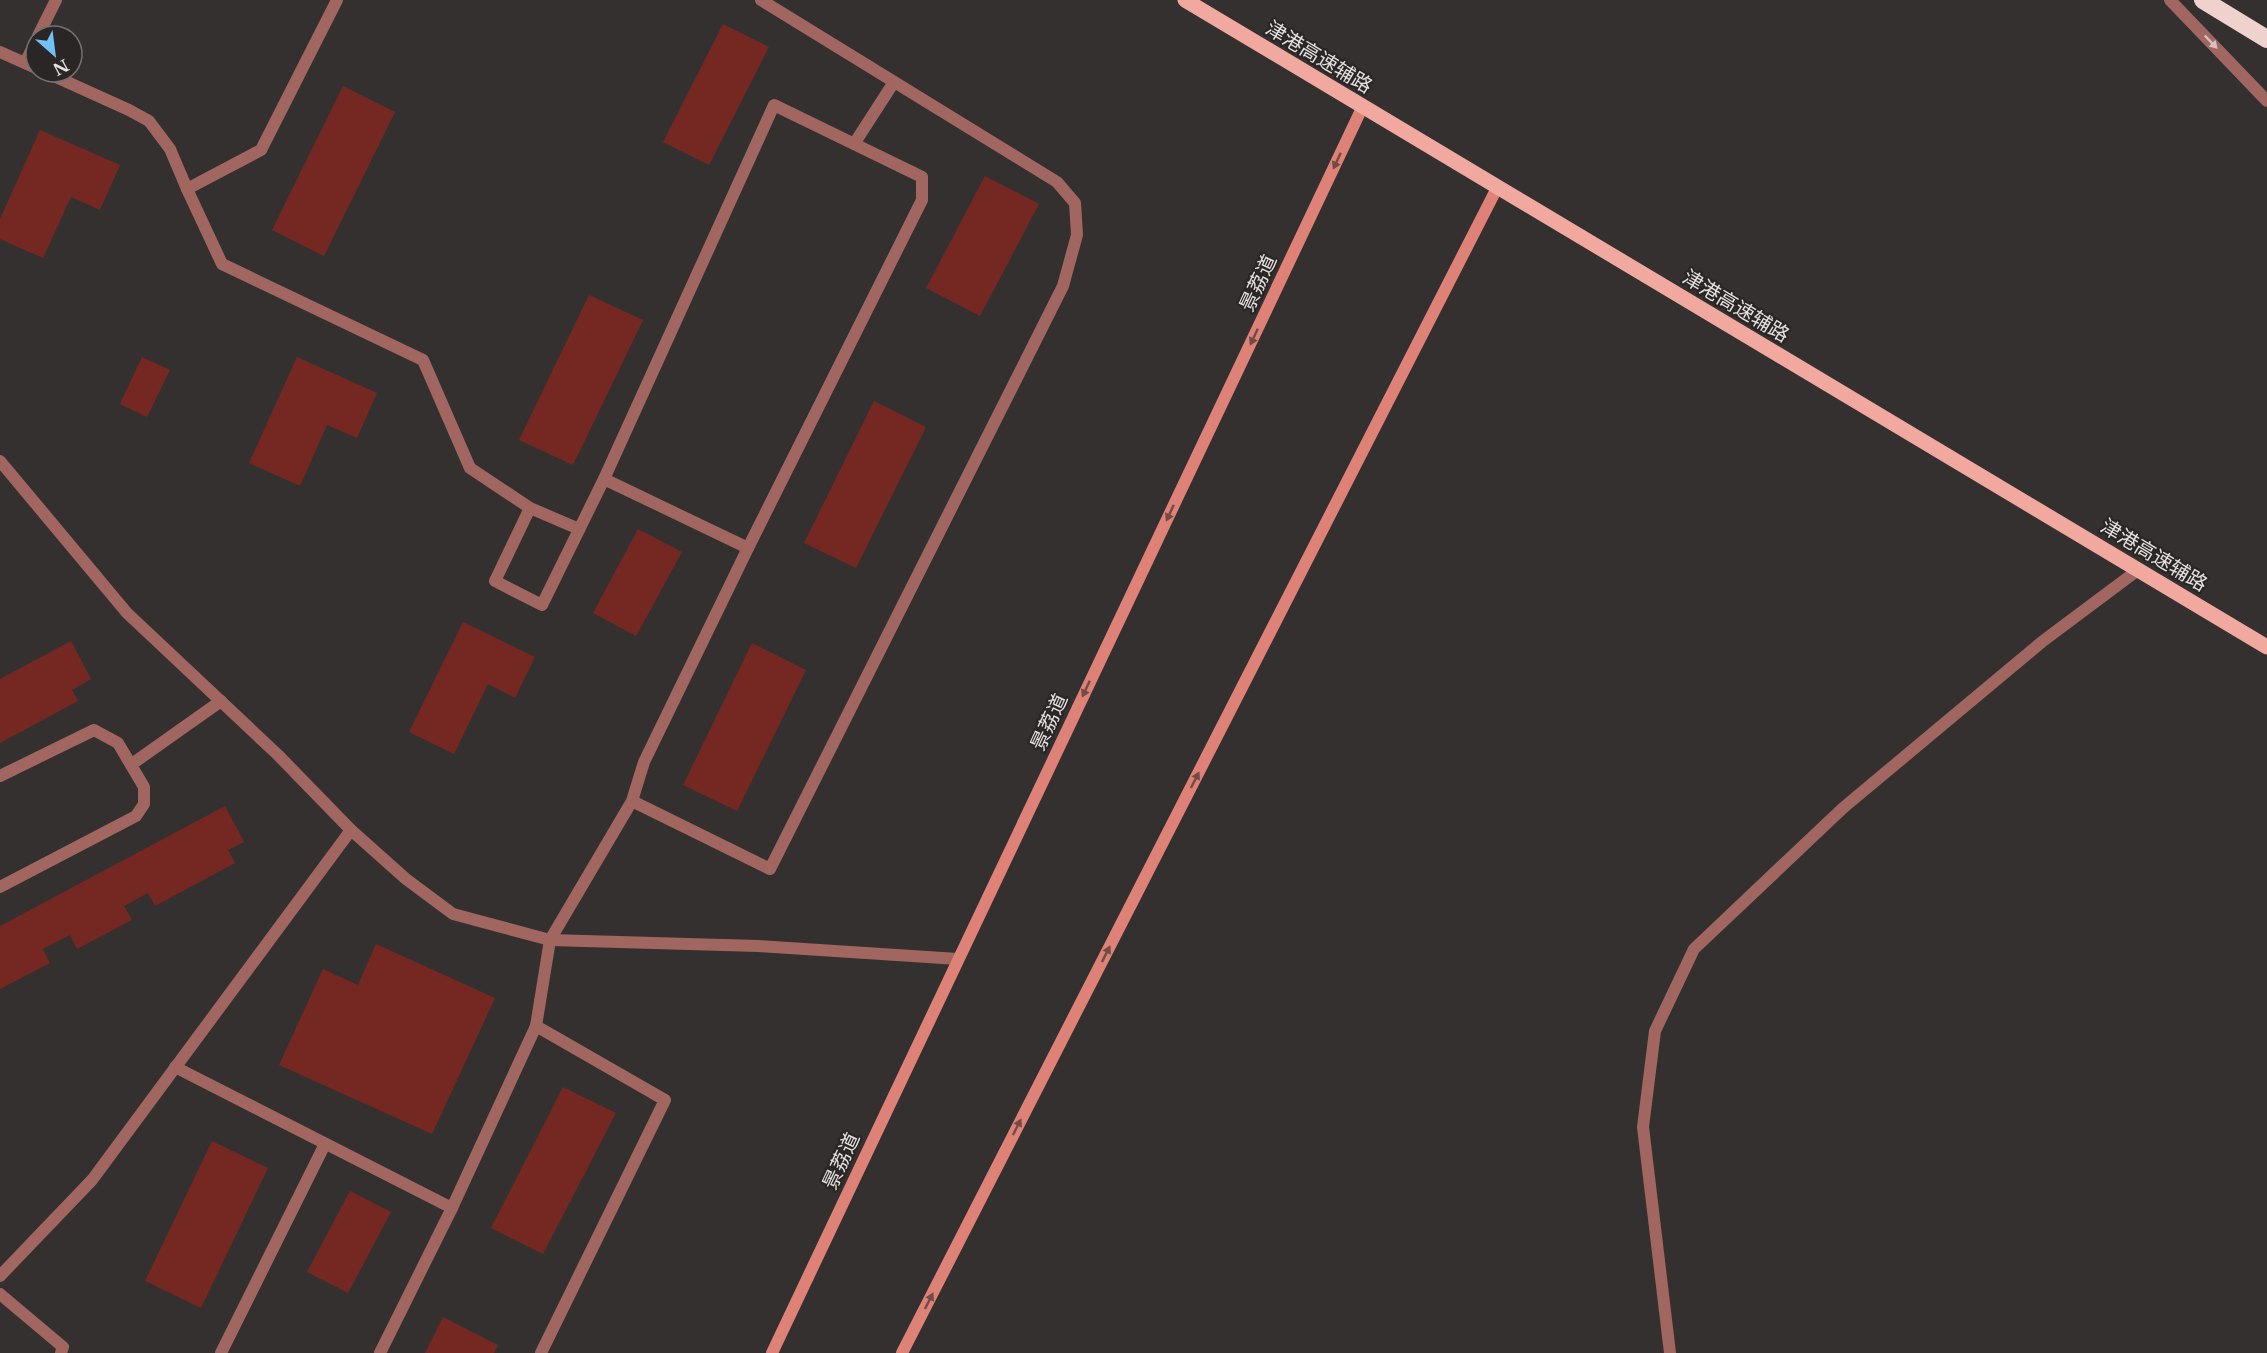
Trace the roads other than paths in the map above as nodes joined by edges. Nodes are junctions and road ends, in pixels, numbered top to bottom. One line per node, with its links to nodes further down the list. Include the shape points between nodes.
1 (56, 0): 7 (street)
2 (337, 0): 17 (street, via 261,150)
3 (761, 0): 11 (street)
4 (1185, 0): 14 (main road, 津港高速辅路)
5 (2170, 0): 13 (street, one-way to 13)
6 (2203, 0): 8 (highway)
7 (44, 24)
8 (2267, 39)
9 (0, 52): 10 (street)
10 (24, 63)
11 (894, 82): 15 (street); 28 (street, via 1057,182 1075,203 1077,234 1063,286 770,869)
12 (72, 84): 17 (street, via 149,121 170,149)
13 (2267, 101)
14 (1362, 108): 16 (main road, 津港高速辅路); 32 (main road, 景荔道, one-way to 32)
15 (854, 144): 19 (street, via 774,105); 22 (street, via 922,177 922,200)
16 (1497, 188): 23 (main road, 津港高速辅路); 44 (main road, one-way to 16)
17 (187, 189): 20 (street, via 222,264 423,360 470,468)
18 (0, 461): 25 (street, via 127,613)
19 (603, 479): 21 (street); 22 (street)
20 (530, 508): 21 (street); 21 (street, via 495,581 542,605)
21 (579, 529)
22 (748, 548): 28 (street, via 644,762)
23 (2138, 570): 24 (main road, 津港高速辅路); 45 (street, via 2043,641 1843,808 1694,949 1654,1030 1643,1126)
24 (2267, 647)
25 (221, 701): 26 (street); 29 (street)
26 (132, 764): 27 (street, via 118,743 94,730); 30 (street, via 144,787 144,804 136,816)
27 (0, 776)
28 (632, 801): 31 (street)
29 (351, 830): 31 (street, via 453,914); 34 (street)
30 (0, 888)
31 (549, 940): 32 (street, via 758,946); 33 (street)
32 (958, 959): 43 (main road, 景荔道)
33 (536, 1026): 36 (street); 42 (street, via 665,1100)
34 (175, 1068): 35 (street); 37 (street, via 92,1180)
35 (325, 1144): 36 (street); 40 (street)
36 (452, 1208): 41 (street)
37 (0, 1276)
38 (0, 1294): 39 (street, via 63,1347)
39 (61, 1353)
40 (220, 1353)
41 (380, 1353)
42 (542, 1353)
43 (772, 1353)
44 (902, 1353)
45 (1670, 1353)

